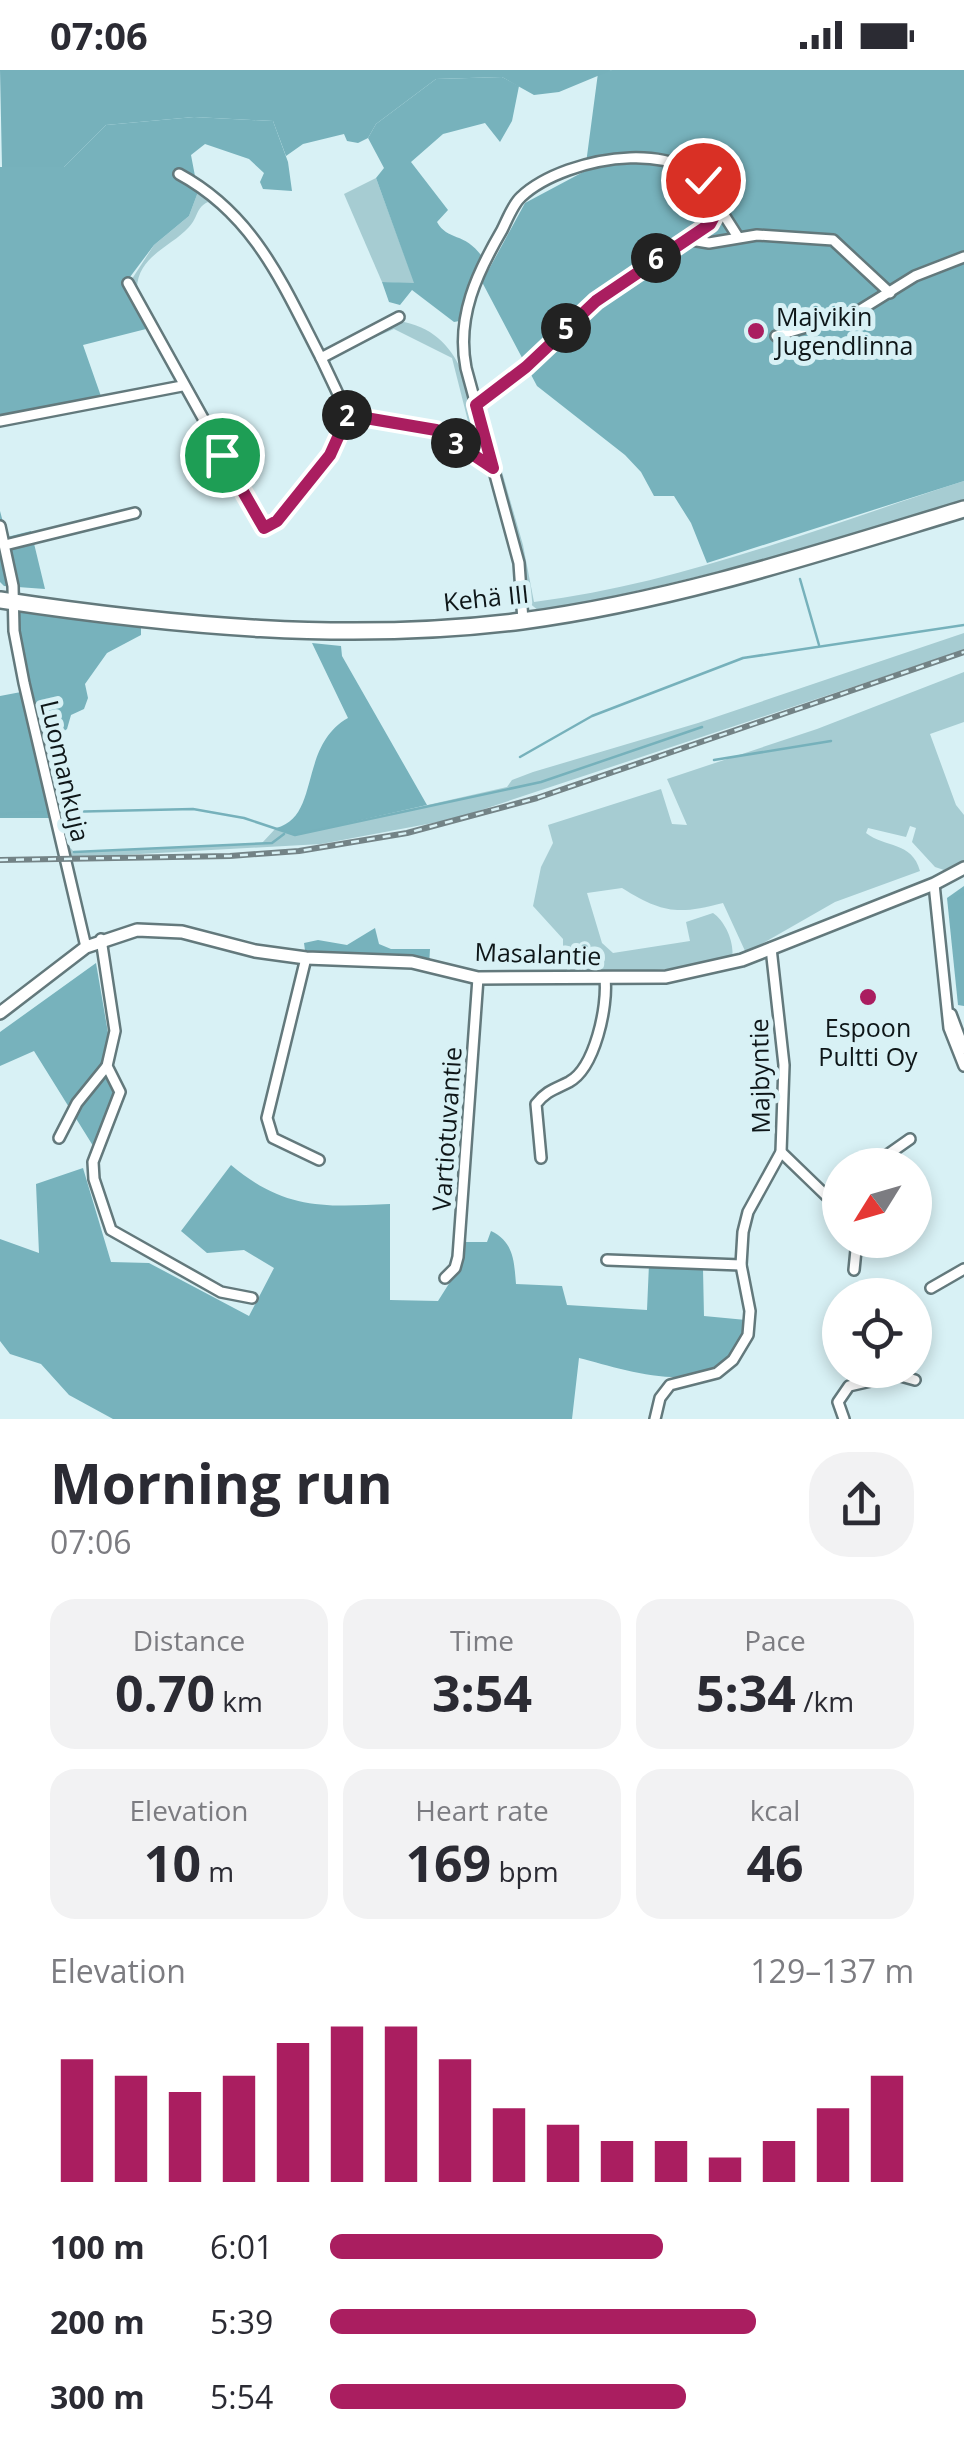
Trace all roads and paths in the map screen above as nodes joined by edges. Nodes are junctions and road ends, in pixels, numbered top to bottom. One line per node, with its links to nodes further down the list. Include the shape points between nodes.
1 (179, 174): 10 (street, via 206,188 263,247)
2 (716, 202): 3 (street); 4 (street, via 710,224); 12 (street, via 686,165 606,160 520,197 466,304 463,355)
3 (738, 237): 4 (street); 7 (street, via 833,240)
4 (685, 240): 12 (street, via 596,301)
5 (964, 256): 7 (street)
6 (128, 282): 11 (street)
7 (890, 293): 9 (street, via 858,312)
8 (400, 317): 10 (street)
9 (776, 336)
10 (321, 358): 13 (street)
11 (182, 386): 13 (street, via 264,528 330,455); 14 (street)
12 (479, 404): 15 (street)
13 (348, 415): 15 (street, via 436,430)
14 (0, 421)
15 (493, 468): 21 (street, via 519,563)
16 (964, 510): 21 (highway, Kehä III, via 734,576)
17 (135, 513): 19 (street)
18 (0, 526): 19 (street, Luomankuja)
19 (5, 545): 20 (street, Luomankuja)
20 (8, 601): 21 (highway, Kehä III, via 254,628 400,630); 25 (street, Luomankuja)
21 (523, 620)
22 (964, 868): 23 (street, Masalantie)
23 (934, 884): 26 (street, Masalantie); 30 (street)
24 (101, 940): 25 (street, Masalantie); 27 (street, Masalantie, via 168,930); 33 (street, via 116,1031)
25 (86, 947): 31 (street, Masalantie)
26 (771, 948): 29 (street, Masalantie, via 703,971); 38 (street, Majbyntie, via 784,1064)
27 (306, 958): 28 (street, Masalantie, via 412,962); 40 (street, via 267,1118 273,1138)
28 (478, 978): 29 (street, Masalantie); 47 (street, Vartiotuvantie, via 460,1241 455,1268)
29 (605, 979): 39 (street, via 594,1052 570,1082 536,1104)
30 (948, 1007): 32 (street); 34 (street)
31 (0, 1013)
32 (964, 1049)
33 (107, 1066): 35 (street); 49 (street, via 120,1092 93,1162 111,1230 220,1292)
34 (964, 1066)
35 (59, 1138)
36 (910, 1139): 37 (street)
37 (897, 1148)
38 (782, 1152): 41 (street); 44 (street, Majbyntie, via 748,1212)
39 (541, 1158)
40 (319, 1160)
41 (822, 1191)
42 (855, 1258): 46 (street)
43 (607, 1260): 44 (street)
44 (741, 1266): 51 (street, Majbyntie, via 750,1324 733,1360 701,1380 670,1385)
45 (964, 1269): 48 (street)
46 (854, 1270)
47 (445, 1278)
48 (932, 1287)
49 (252, 1298)
50 (848, 1388): 52 (street, via 838,1402)
51 (654, 1419)
52 (844, 1419)

